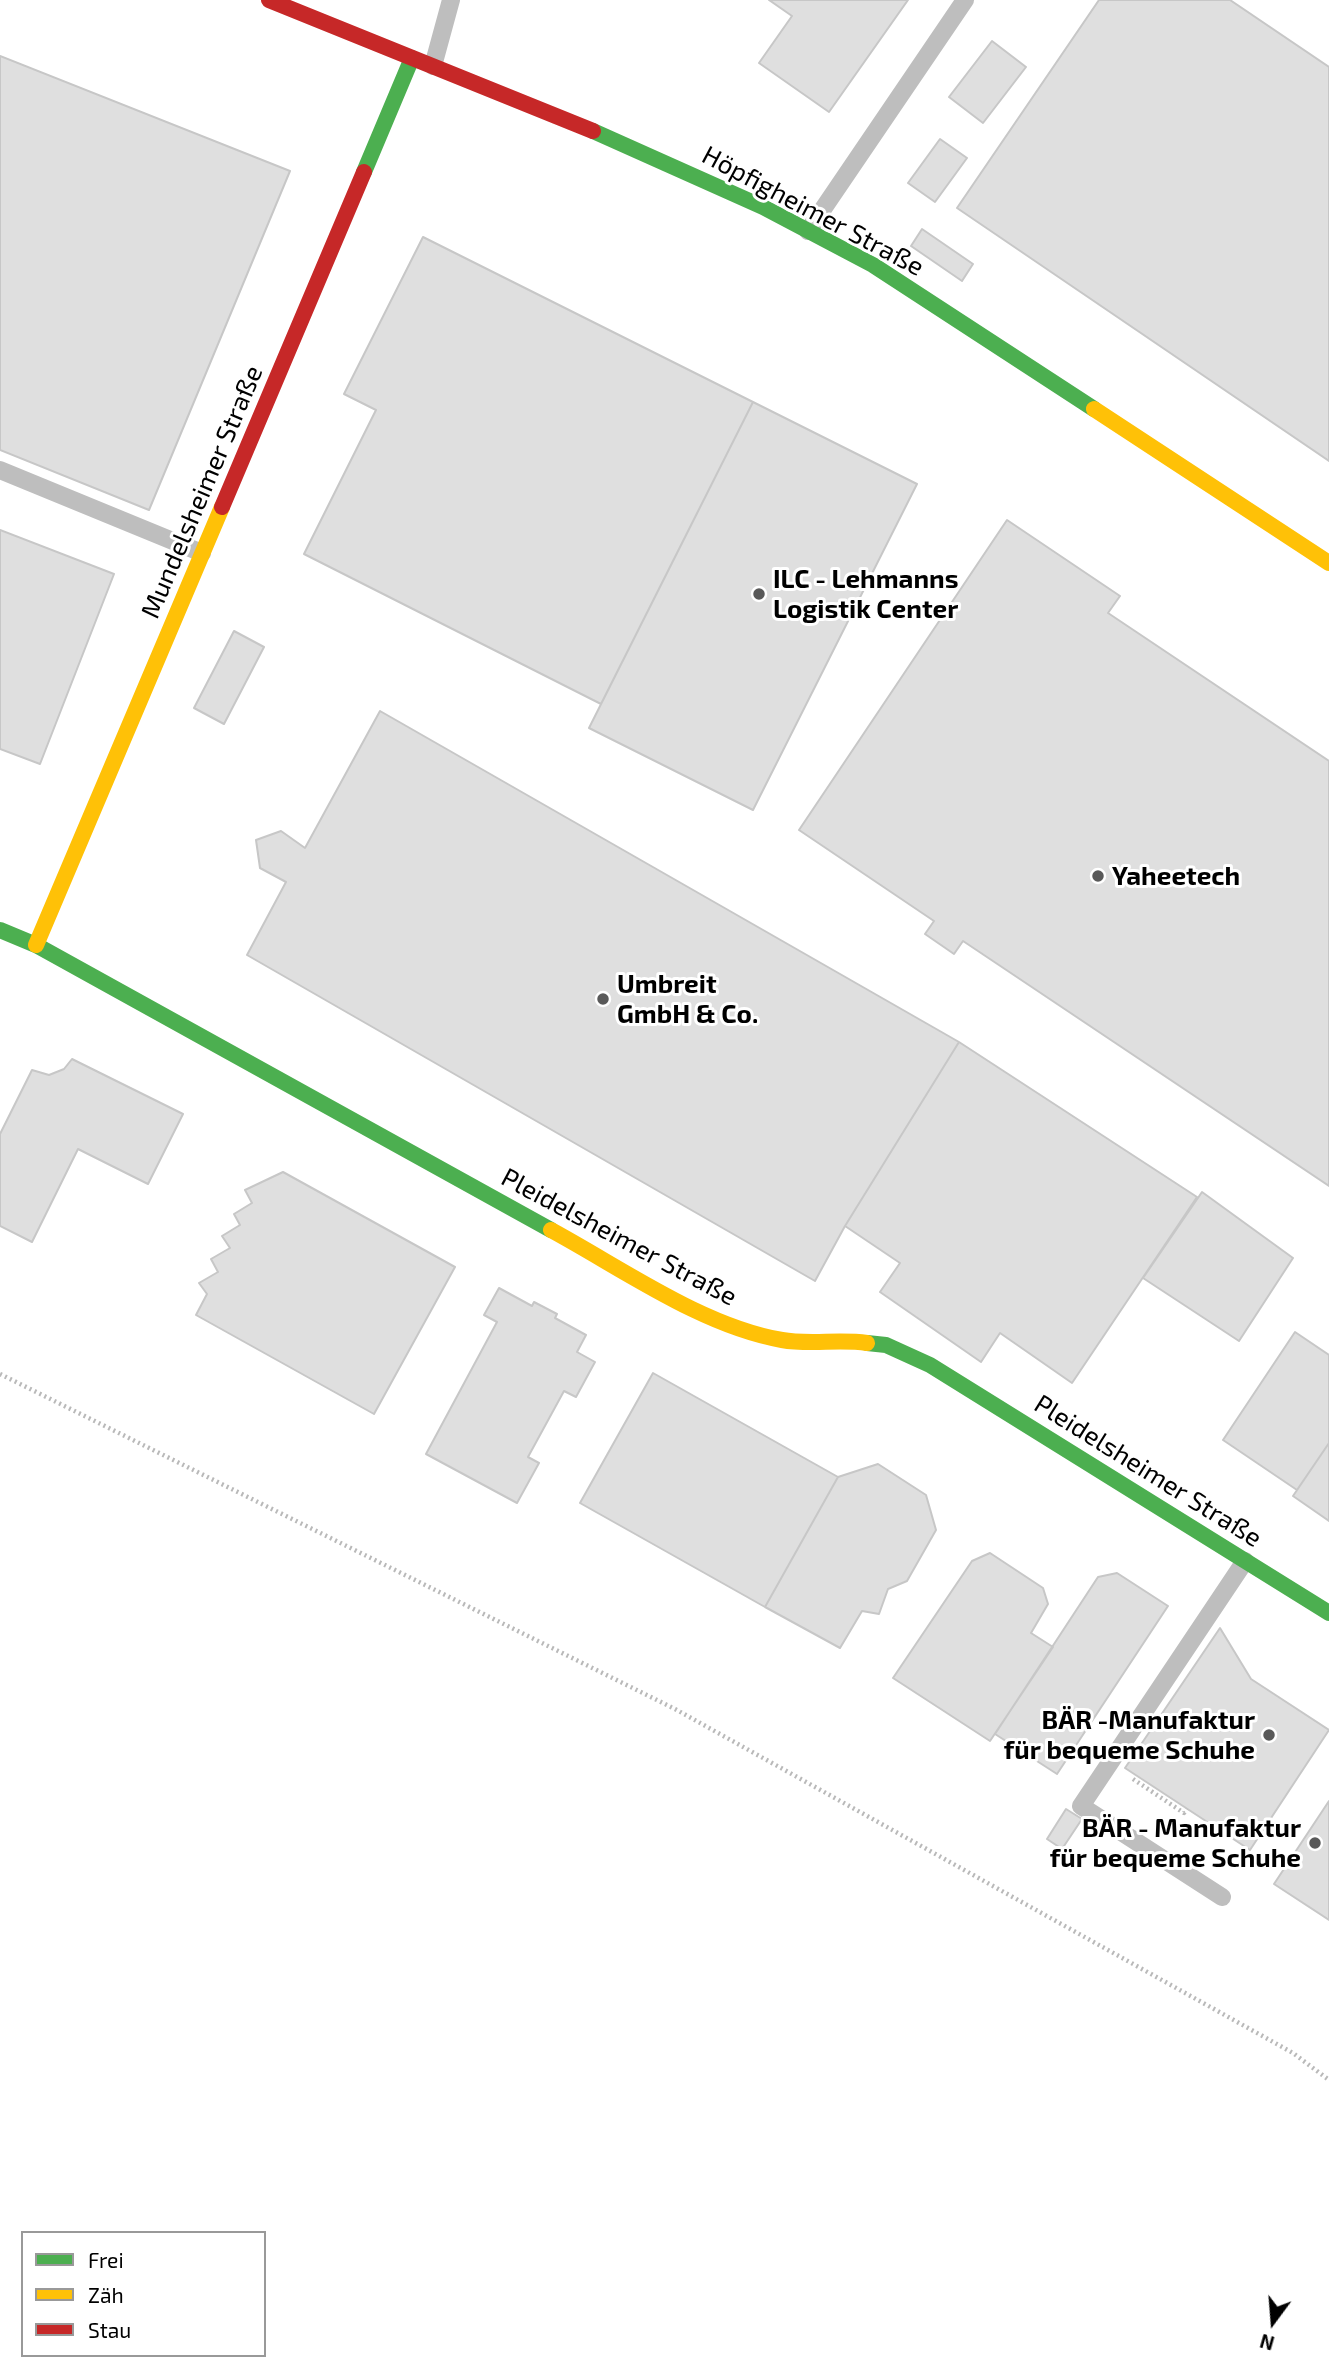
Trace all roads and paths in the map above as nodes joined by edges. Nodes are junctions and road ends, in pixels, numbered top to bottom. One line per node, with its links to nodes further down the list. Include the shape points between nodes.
1 (269, 0): 4 (street, Höpfigheimer Straße)
2 (451, 0): 5 (lane)
3 (965, 0): 6 (lane)
4 (412, 58): 5 (street, Höpfigheimer Straße); 8 (street, Mundelsheimer Straße)
5 (433, 66): 6 (street, Höpfigheimer Straße, via 648,153)
6 (808, 231): 9 (street, Höpfigheimer Straße, via 873,265)
7 (0, 470): 8 (lane)
8 (202, 553): 11 (street, Mundelsheimer Straße)
9 (1329, 564)
10 (0, 930): 11 (street, Pleidelsheimer Straße)
11 (36, 945): 13 (street, Pleidelsheimer Straße, via 720,1322 784,1341 840,1339 886,1345 930,1365)
12 (0, 1374): 18 (path, via 675,1709 1293,2053)
13 (1245, 1561): 14 (street, Pleidelsheimer Straße); 17 (lane, via 1081,1806)
14 (1329, 1613)
15 (1123, 1772): 16 (path, via 1184,1812)
16 (1187, 1809)
17 (1222, 1897)
18 (1329, 2080)

